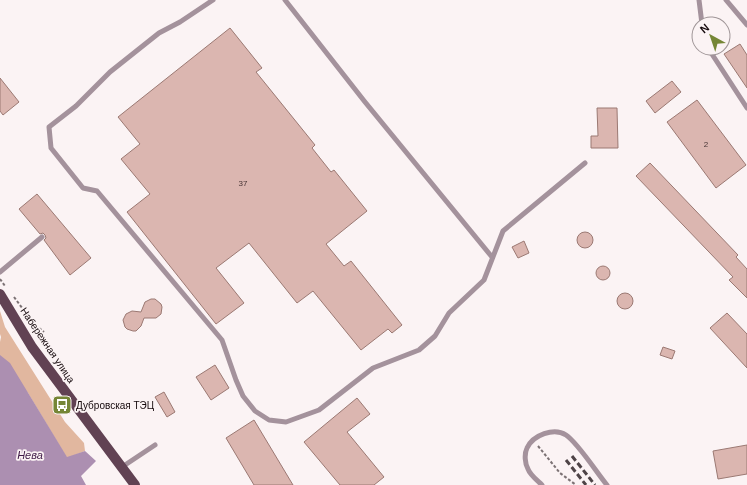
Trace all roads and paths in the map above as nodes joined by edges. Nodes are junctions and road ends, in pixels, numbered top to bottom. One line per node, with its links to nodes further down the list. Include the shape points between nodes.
1 (213, 0): 11 (lane, via 159,33 110,72 76,106 49,127 51,148 84,188 96,191 222,340 243,396 255,411 268,420 286,422 302,418 319,410 373,368 419,350 435,336 449,313 484,280)
2 (285, 0): 11 (lane)
3 (699, 0): 5 (lane)
4 (726, 0): 6 (lane)
5 (701, 16)
6 (747, 25)
7 (713, 56): 8 (lane)
8 (747, 108)
9 (585, 163): 11 (lane, via 503,231)
10 (42, 237): 12 (lane)
11 (492, 257)
12 (0, 272)
13 (0, 279): 14 (path)
14 (4, 292): 19 (main road, Набережная улица, via 36,352)
15 (12, 294): 16 (path, via 34,324)
16 (44, 332)
17 (534, 440): 21 (lane, via 527,448 525,459 528,470); 22 (path, via 560,472); 23 (lane, via 545,433 557,431 566,435 574,441)
18 (155, 445): 19 (lane)
19 (122, 467): 20 (main road, Набережная улица)
20 (135, 485)
21 (542, 485)
22 (576, 485)
23 (607, 485)

